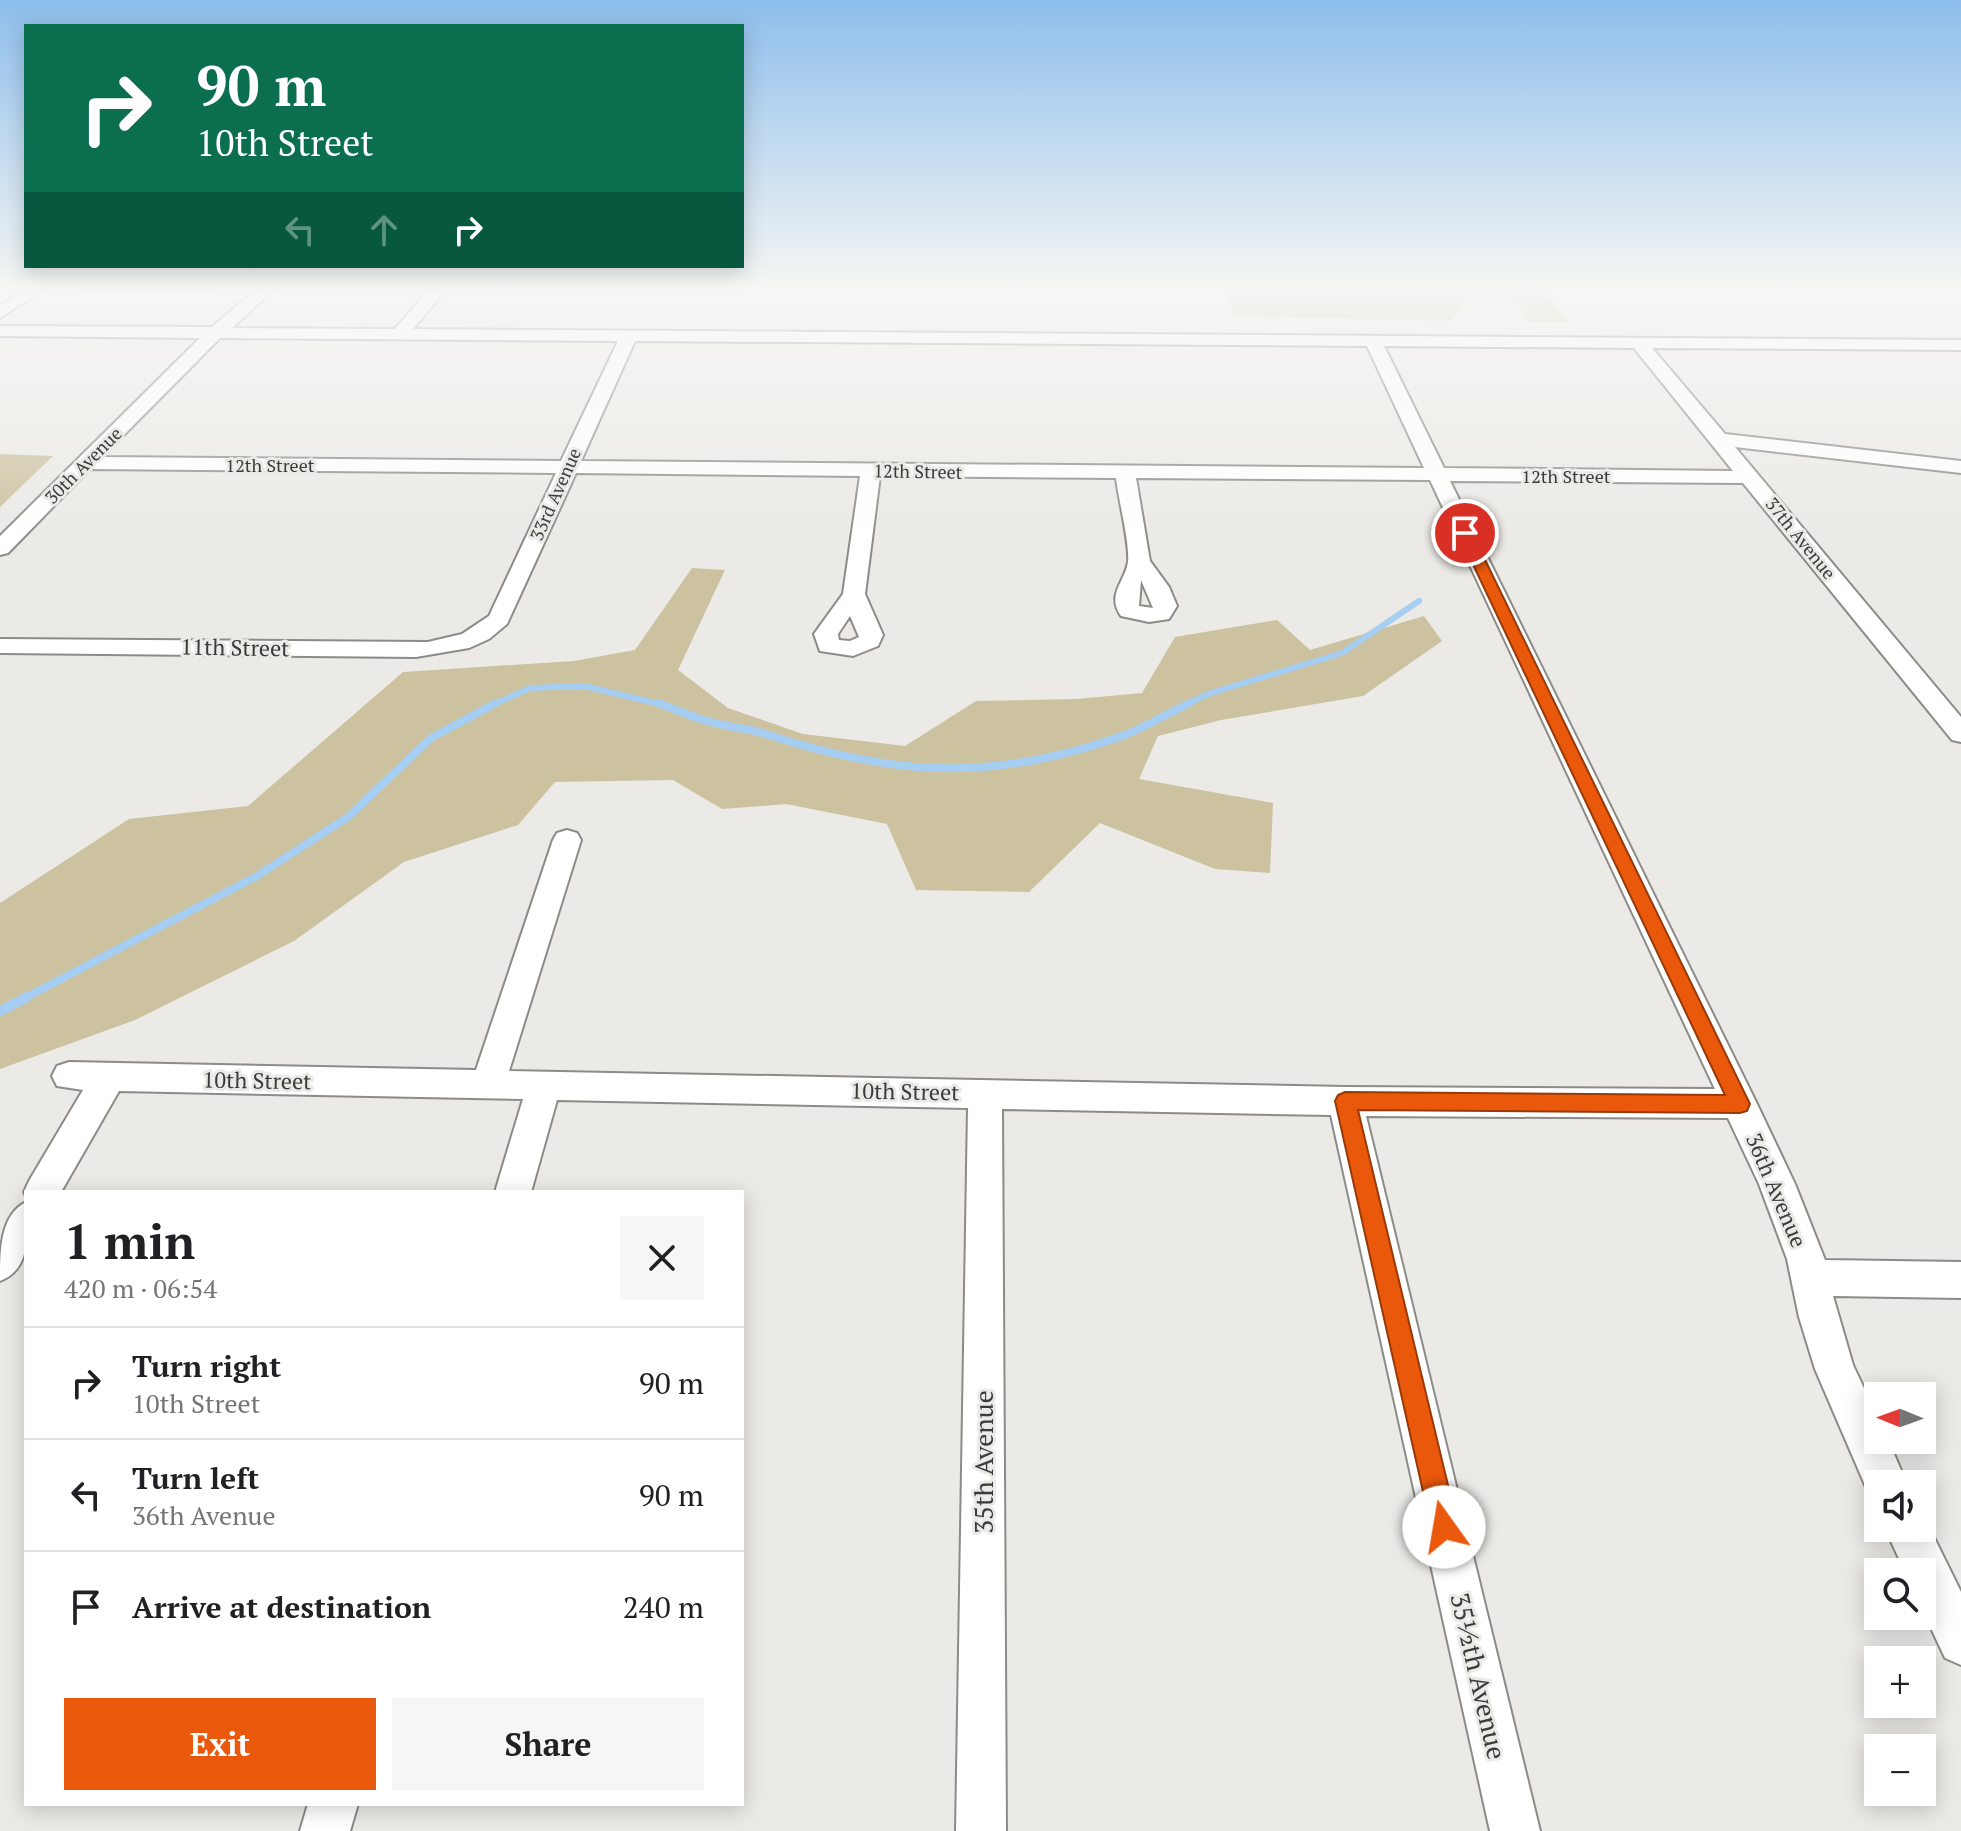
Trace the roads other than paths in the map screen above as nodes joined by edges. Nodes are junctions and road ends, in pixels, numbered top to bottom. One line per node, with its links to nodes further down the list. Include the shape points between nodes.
1 (179, 369): 6 (street, 30th Avenue)
2 (613, 369): 7 (street, 33rd Avenue)
3 (1386, 369): 11 (street, 36th Avenue)
4 (1662, 369): 5 (street, 37th Avenue)
5 (1722, 440): 8 (street); 12 (street, 37th Avenue)
6 (85, 463): 7 (street, 12th Street); 13 (street, 30th Avenue)
7 (568, 466): 9 (street, 12th Street); 16 (street, 33rd Avenue, via 499,619)
8 (1961, 467)
9 (871, 470): 10 (street, 12th Street); 15 (street)
10 (1125, 473): 11 (street, 12th Street); 14 (street)
11 (1437, 476): 12 (street, 12th Street); 26 (street, 36th Avenue)
12 (1751, 477): 18 (street, 37th Avenue)
13 (0, 548)
14 (1139, 562)
15 (854, 594)
16 (469, 642): 17 (street, 11th Street, via 416,650)
17 (0, 646)
18 (1961, 734)
19 (567, 840): 22 (street)
20 (69, 1076): 21 (street, 10th Street)
21 (109, 1077): 22 (street, 10th Street); 27 (street)
22 (488, 1085): 23 (street, 10th Street)
23 (544, 1086): 24 (street, 10th Street); 28 (street)
24 (985, 1092): 25 (street, 10th Street); 38 (street, 35th Avenue)
25 (1345, 1101): 26 (street, 10th Street); 39 (street, 35½th Avenue)
26 (1740, 1104): 31 (street, 36th Avenue, via 1777,1184 1806,1259)
27 (43, 1190)
28 (514, 1190)
29 (24, 1222): 30 (street)
30 (0, 1263)
31 (1808, 1278): 32 (street); 33 (street, 36th Avenue, via 1835,1369)
32 (1961, 1280)
33 (1880, 1470)
34 (1914, 1542): 35 (street)
35 (1961, 1642)
36 (332, 1806): 37 (street)
37 (325, 1831)
38 (981, 1831)
39 (1515, 1831)

